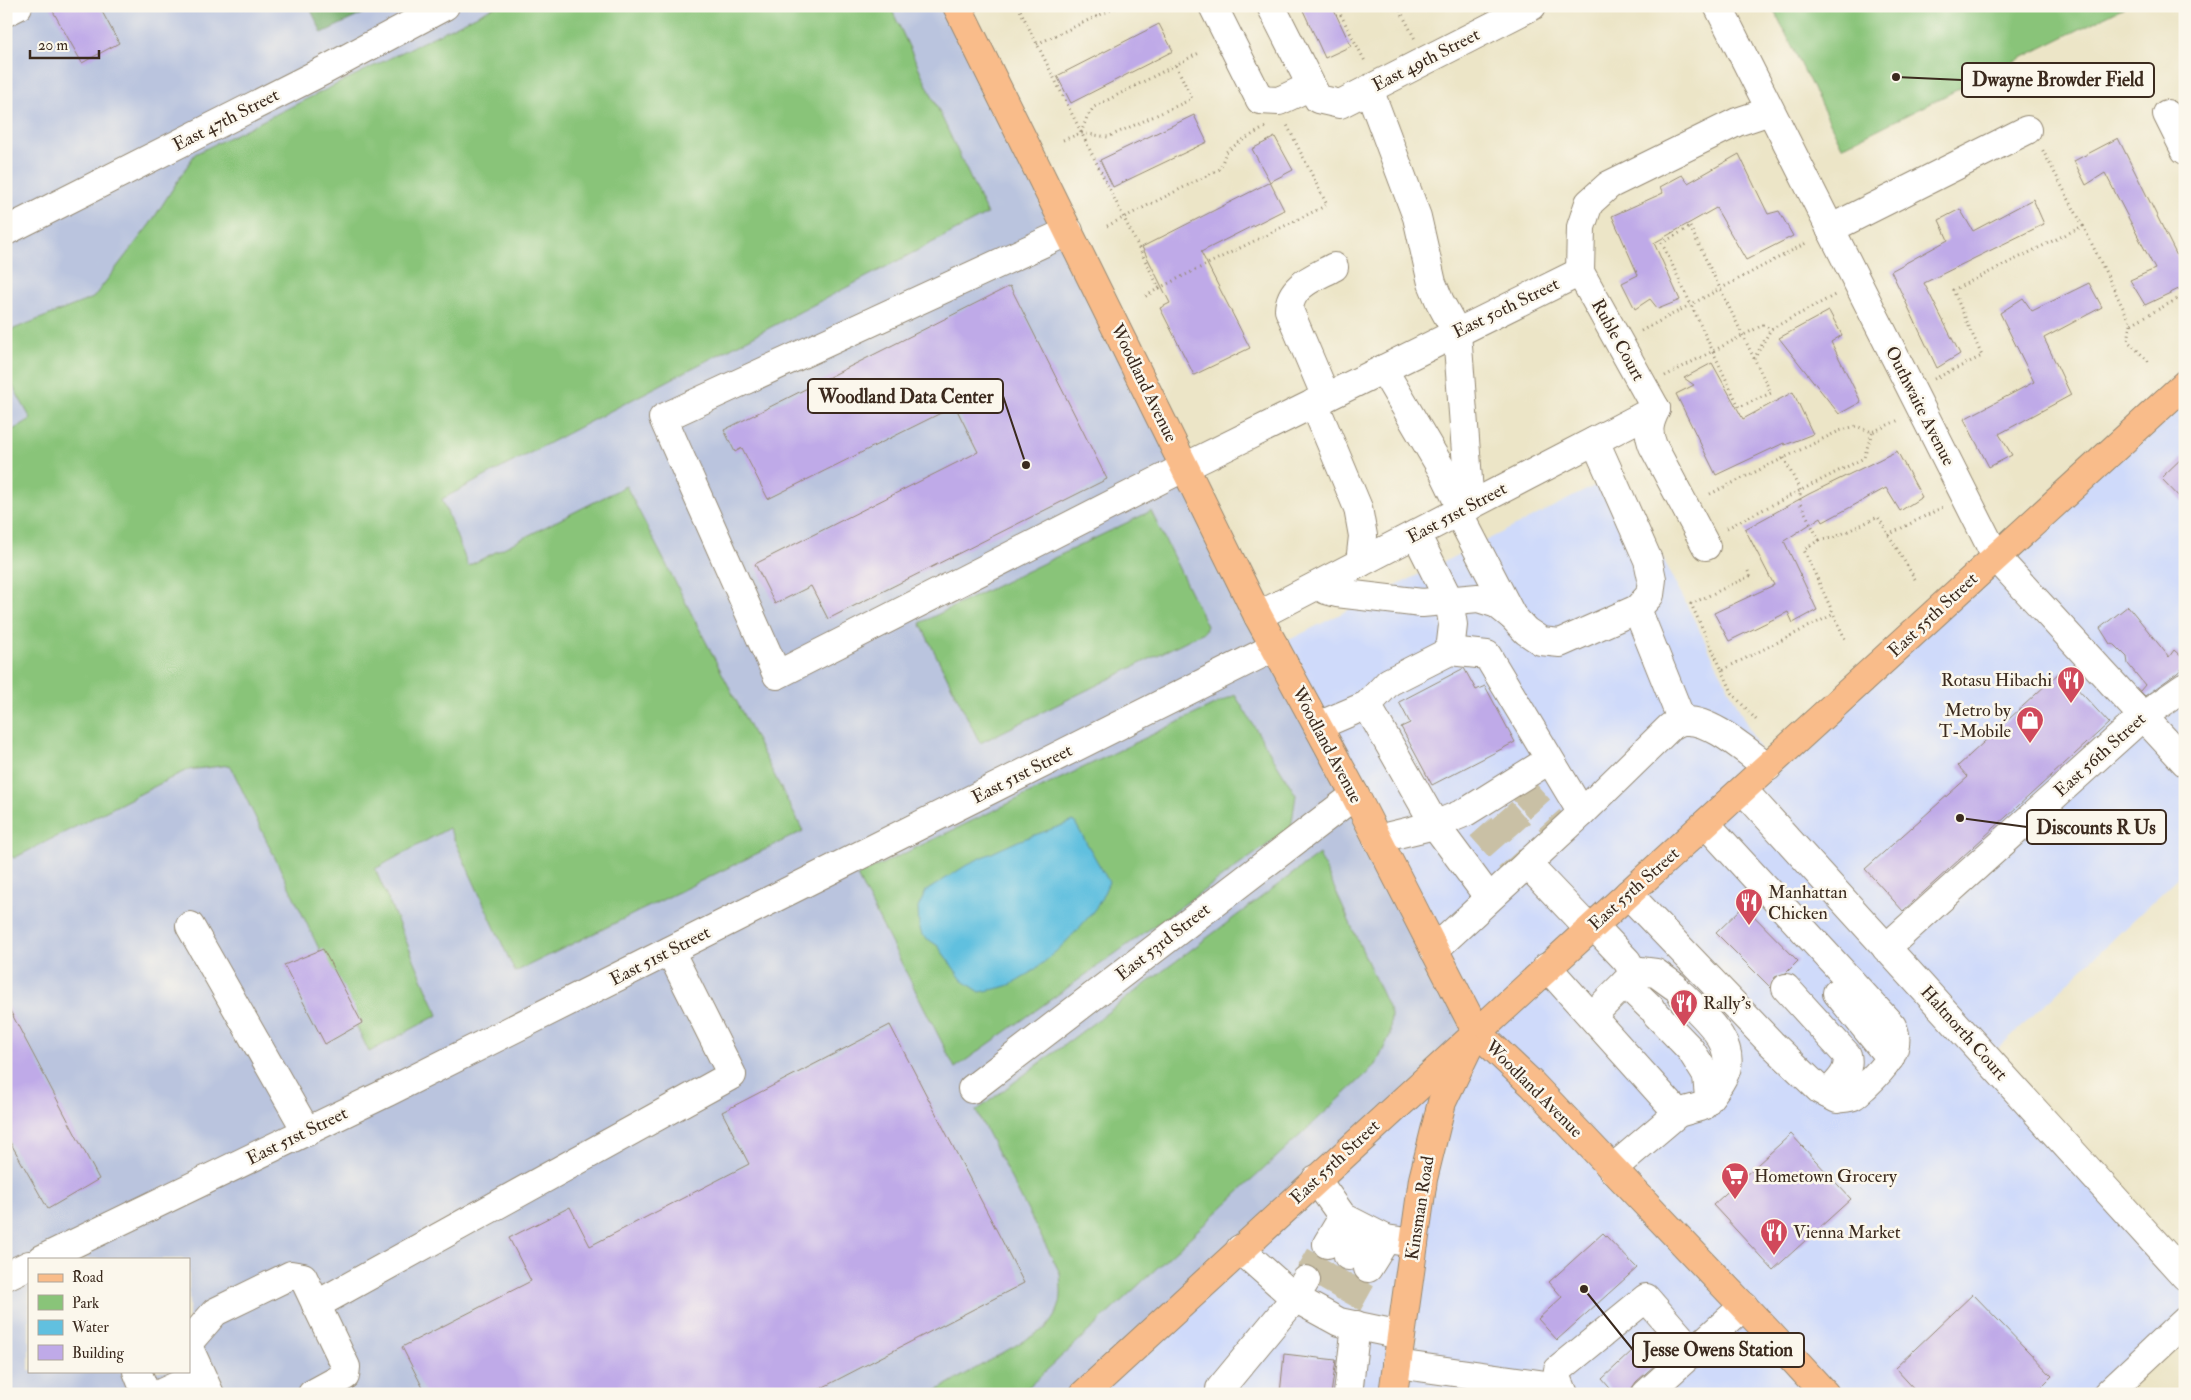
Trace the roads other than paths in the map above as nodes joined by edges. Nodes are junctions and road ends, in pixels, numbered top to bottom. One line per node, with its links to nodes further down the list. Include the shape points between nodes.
1 (18, 6): 8 (street)
2 (445, 6): 15 (street, East 47th Street, via 324,71)
3 (957, 6): 16 (main road, Woodland Avenue)
4 (1213, 6): 10 (street, via 1260,100 1279,101)
5 (1272, 6): 10 (street)
6 (1532, 6): 9 (street, East 49th Street)
7 (1718, 6): 11 (street, Outhwaite Avenue)
8 (6, 12)
9 (1368, 77): 10 (street, East 49th Street, via 1340,104); 20 (street, via 1417,217 1432,283)
10 (1315, 92)
11 (1770, 111): 17 (street, Outhwaite Avenue); 19 (street, East 50th Street, via 1737,122 1609,185 1589,203 1581,227)
12 (2166, 114): 14 (street)
13 (2027, 130): 17 (street)
14 (2185, 150)
15 (6, 231)
16 (1069, 231): 26 (main road, Woodland Avenue); 26 (street, East 50th Street, via 663,418 777,675)
17 (1819, 236): 30 (street, Outhwaite Avenue)
18 (1334, 268): 23 (street, via 1299,287 1289,301 1289,310)
19 (1580, 272): 20 (street, East 50th Street); 24 (street, Ruble Court)
20 (1457, 333): 21 (street, East 50th Street); 27 (street)
21 (1383, 369): 23 (street, East 50th Street); 27 (street)
22 (2185, 384): 30 (main road, East 55th Street)
23 (1320, 400): 26 (street, East 50th Street); 31 (street, via 1358,508 1363,536)
24 (1656, 409): 25 (street, East 51st Street); 29 (street, via 1650,421 1650,439)
25 (1595, 441): 27 (street, East 51st Street); 34 (street, via 1648,560 1652,579 1650,595)
26 (1185, 467): 35 (main road, Woodland Avenue)
27 (1463, 510): 28 (street, East 51st Street); 36 (street)
28 (1416, 534): 31 (street, East 51st Street); 33 (street)
29 (1706, 546)
30 (1996, 557): 41 (street, Outhwaite Avenue); 46 (main road, East 55th Street)
31 (1360, 563): 32 (street, East 51st Street)
32 (1319, 585): 33 (street, via 1337,593 1404,601); 35 (street, East 51st Street)
33 (1449, 600): 36 (street, via 1478,598 1497,604); 38 (street, via 1453,625)
34 (1637, 609): 36 (street, via 1560,643 1541,641); 42 (street)
35 (1258, 616): 37 (main road, Woodland Avenue)
36 (1512, 616)
37 (1275, 647): 43 (main road, Woodland Avenue); 60 (street, East 51st Street)
38 (1450, 651): 40 (street, via 1389,682); 44 (street, via 1487,655)
39 (2185, 687): 41 (street, East 56th Street)
40 (1367, 705): 43 (street); 51 (street)
41 (2143, 716): 45 (street, Outhwaite Avenue); 58 (street, East 56th Street)
42 (1682, 721): 46 (street, via 1695,721 1713,729); 49 (street, via 1670,726)
43 (1318, 726): 48 (main road, Woodland Avenue)
44 (1549, 760): 49 (street); 51 (street, via 1484,812)
45 (2185, 762)
46 (1768, 767): 47 (main road, East 55th Street)
47 (1743, 790): 50 (main road, East 55th Street); 58 (street, Haltnorth Court)
48 (1355, 795): 52 (main road, Woodland Avenue); 66 (street, East 53rd Street)
49 (1582, 813): 53 (street, via 1558,829)
50 (1706, 824): 54 (main road, East 55th Street); 67 (street, via 1896,1034 1890,1058 1879,1074 1854,1096 1837,1099)
51 (1435, 825): 52 (street); 55 (street)
52 (1378, 839): 59 (main road, Woodland Avenue)
53 (1526, 859): 55 (street); 57 (street)
54 (1628, 894): 57 (main road, East 55th Street); 67 (street, via 1771,1043)
55 (1490, 898): 59 (street)
56 (190, 926): 70 (street)
57 (1591, 927): 61 (main road, East 55th Street); 62 (street, via 1627,961)
58 (1886, 948): 80 (street, Haltnorth Court)
59 (1434, 950): 65 (main road, Woodland Avenue)
60 (670, 951): 70 (street, East 51st Street); 81 (street, via 732,1075)
61 (1547, 967): 64 (street); 65 (main road, East 55th Street)
62 (1629, 976): 64 (street); 68 (street, via 1654,1011 1690,1049 1708,1076); 68 (street, via 1656,972 1716,1029 1728,1060 1724,1076)
63 (1786, 988): 67 (street, via 1847,1055 1846,1073)
64 (1592, 1016): 69 (street)
65 (1476, 1031): 71 (main road, Woodland Avenue, via 1532,1084); 72 (main road, East 55th Street); 74 (main road, Kinsman Road, via 1442,1102 1423,1179)
66 (972, 1089)
67 (1827, 1094)
68 (1709, 1097): 69 (street, via 1703,1106)
69 (1678, 1113): 71 (street)
70 (307, 1132): 75 (street, East 51st Street)
71 (1612, 1169): 83 (main road, Woodland Avenue)
72 (1316, 1180): 73 (street); 76 (main road, East 55th Street)
73 (1364, 1228): 73 (street, via 1347,1256); 74 (street)
74 (1414, 1243): 85 (main road, Kinsman Road)
75 (86, 1249): 77 (street, East 51st Street)
76 (1240, 1249): 82 (street); 98 (main road, East 55th Street)
77 (46, 1258)
78 (28, 1265): 79 (street)
79 (6, 1276)
80 (2185, 1276)
81 (316, 1305): 86 (street, via 303,1277 291,1275 214,1312); 97 (street, via 346,1366 345,1376)
82 (1327, 1305): 85 (street); 92 (street); 99 (street)
83 (1744, 1306): 88 (street); 94 (main road, Woodland Avenue)
84 (2185, 1321): 102 (street)
85 (1401, 1335): 89 (main road, Kinsman Road)
86 (190, 1341)
87 (190, 1350): 91 (street)
88 (1693, 1352): 93 (street, via 1646,1298 1558,1370); 101 (street)
89 (1397, 1364): 93 (street); 100 (main road, Kinsman Road)
90 (137, 1372): 95 (street)
91 (205, 1384): 96 (street)
92 (1220, 1389)
93 (1562, 1390)
94 (1820, 1392)
95 (146, 1394)
96 (159, 1394)
97 (312, 1394)
98 (1084, 1394)
99 (1348, 1394)
100 (1393, 1394)
101 (1646, 1394)
102 (2107, 1394)

